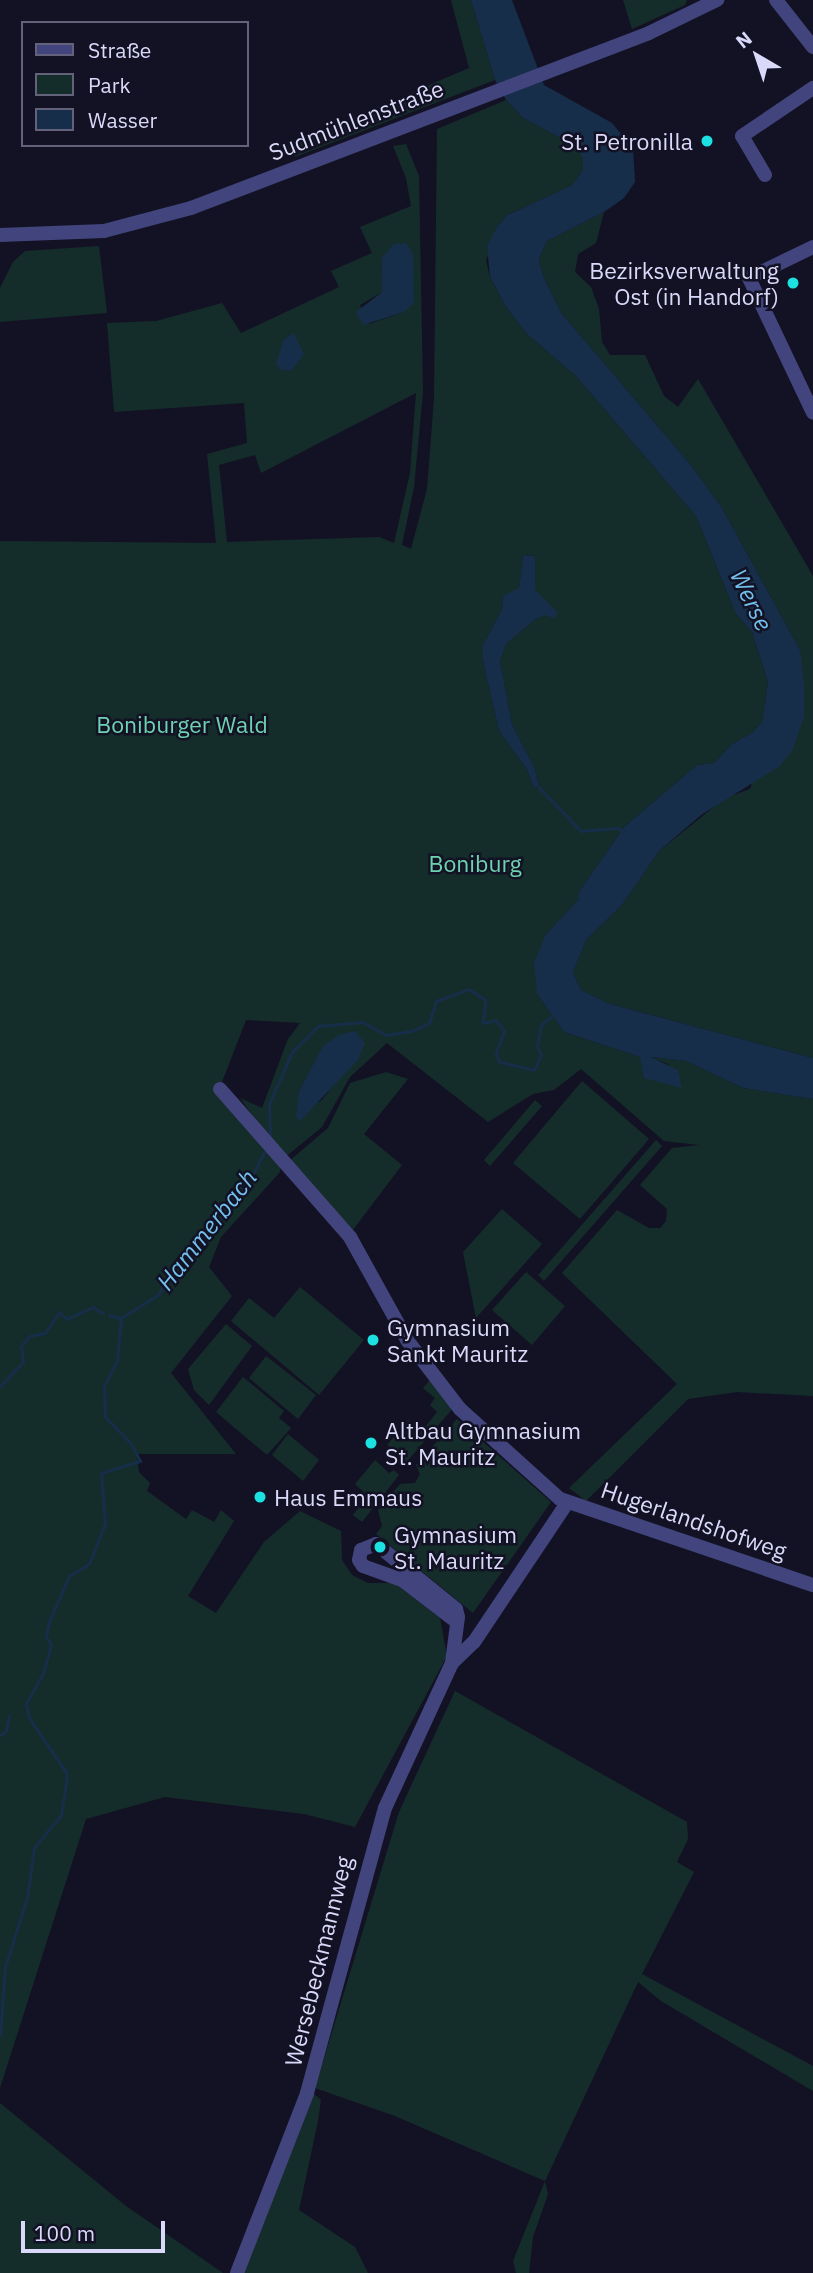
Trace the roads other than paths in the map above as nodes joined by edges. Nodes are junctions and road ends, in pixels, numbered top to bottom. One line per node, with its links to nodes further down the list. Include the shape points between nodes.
1 (717, 0): 6 (street, Sudmühlenstraße, via 649,33 154,220 104,231)
2 (776, 0): 3 (street)
3 (813, 47)
4 (813, 88): 5 (street, via 742,136)
5 (765, 175)
6 (0, 235)
7 (813, 247): 8 (street, via 749,278)
8 (813, 413)
9 (220, 1089): 10 (street, via 350,1237 417,1356 461,1411)
10 (564, 1501): 11 (street, Hugerlandshofweg); 13 (street, Wersebeckmannweg, via 474,1642)
11 (813, 1585)
12 (457, 1622): 12 (street, via 452,1606 380,1548 372,1544 361,1550 363,1566 402,1580); 13 (street, Wersebeckmannweg)
13 (452, 1663): 14 (street, Wersebeckmannweg, via 376,1832 307,2093)
14 (237, 2273)

